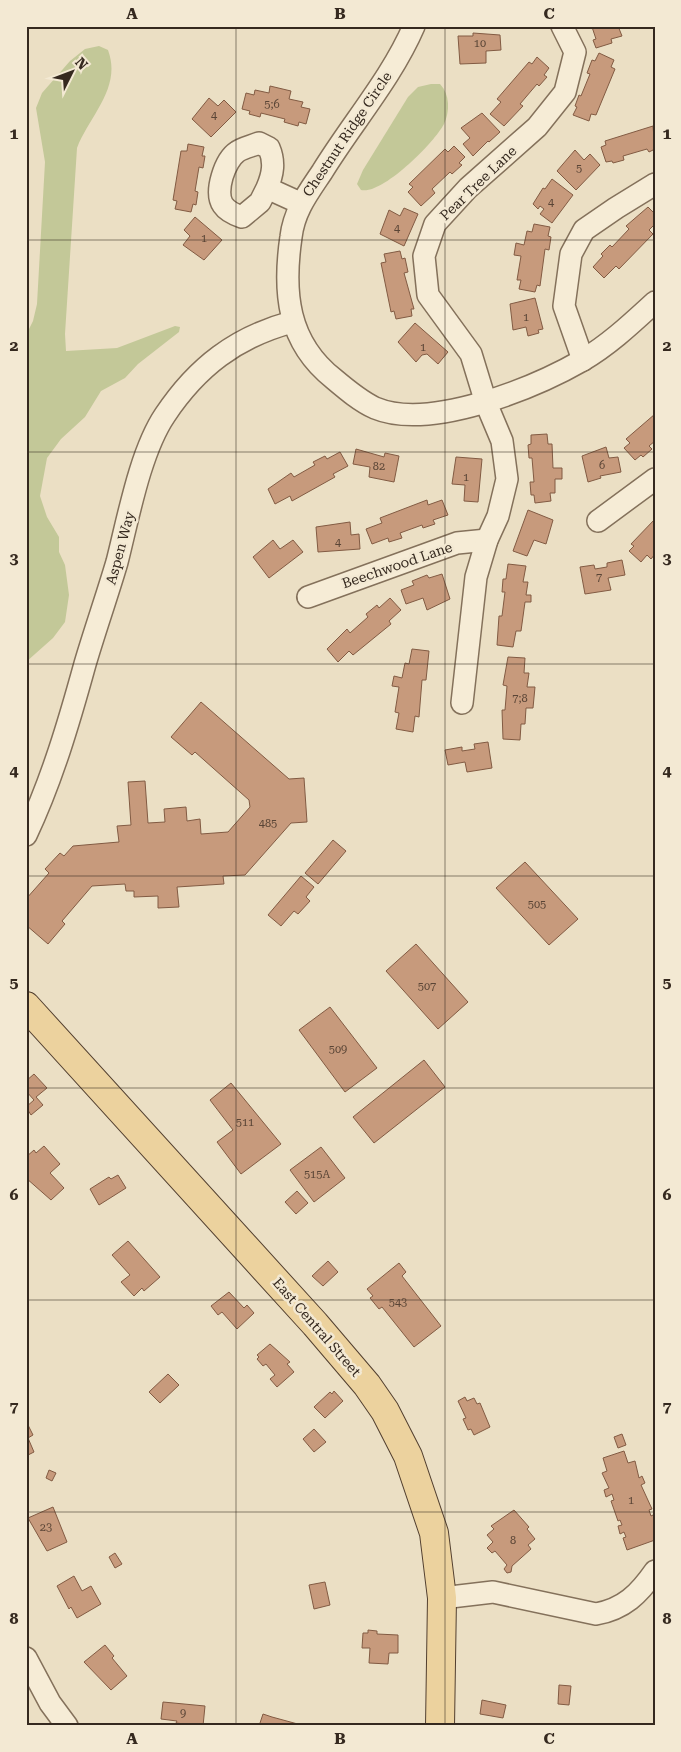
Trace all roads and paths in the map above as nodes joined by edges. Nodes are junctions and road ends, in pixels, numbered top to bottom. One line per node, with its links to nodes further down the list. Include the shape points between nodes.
1 (414, 26): 5 (street, Chestnut Ridge Circle, via 392,69)
2 (562, 26): 9 (street, Pear Tree Lane, via 575,52 565,92 537,127 468,188 435,224 424,256 428,295 471,354)
3 (655, 184): 8 (street, via 584,230 571,254 564,306)
4 (267, 188): 5 (street)
5 (300, 203): 7 (street, Chestnut Ridge Circle, via 291,235 287,291)
6 (655, 302): 8 (street, Chestnut Ridge Circle, via 615,338)
7 (292, 322): 9 (street, Chestnut Ridge Circle, via 304,346 325,372 359,399 377,408 423,414 450,412); 15 (street, Aspen Way, via 250,336 230,348 195,376 164,416 135,492 72,712 42,802)
8 (584, 360): 9 (street, Chestnut Ridge Circle, via 545,380)
9 (486, 403): 12 (street, via 502,441 507,479 498,516)
10 (655, 479): 11 (street)
11 (598, 521)
12 (487, 540): 13 (street, Beechwood Lane, via 457,543); 14 (street, via 476,577)
13 (308, 597)
14 (462, 703)
15 (26, 835)
16 (26, 1006): 18 (main road, East Central Street, via 163,1154 367,1385 408,1456 425,1502 436,1548)
17 (652, 1582): 18 (street, via 626,1604 596,1614 493,1592)
18 (442, 1598): 21 (main road, East Central Street)
19 (26, 1658): 20 (street, via 50,1703)
20 (67, 1726)
21 (440, 1726)

